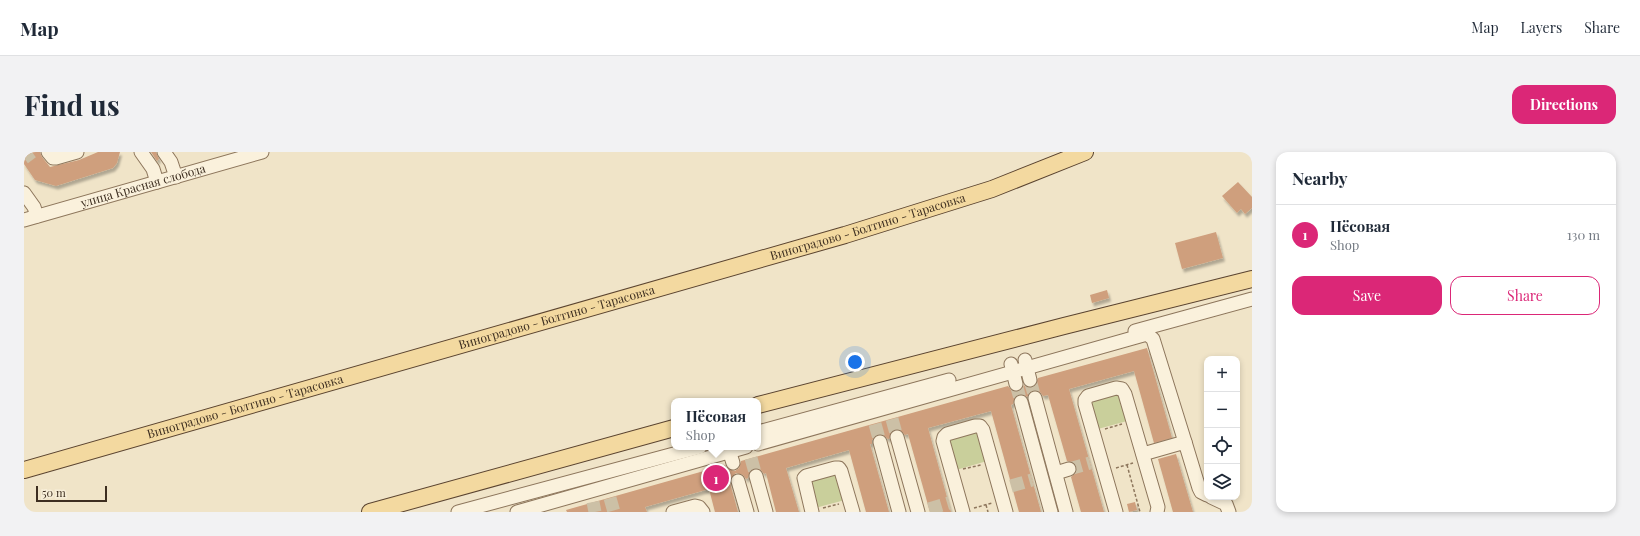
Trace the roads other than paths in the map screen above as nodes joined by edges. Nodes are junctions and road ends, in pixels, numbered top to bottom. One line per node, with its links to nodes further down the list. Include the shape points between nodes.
1 (48, 152): 2 (street, via 53,158)
2 (77, 152)
3 (141, 152): 7 (street, via 153,169)
4 (262, 152): 7 (street, улица Красная слобода)
5 (1085, 152): 29 (main road, Виноградово - Болтино - Тарасовка, via 992,189 845,235)
6 (161, 156): 7 (street)
7 (167, 179): 9 (street, улица Красная слобода)
8 (24, 193): 9 (street)
9 (37, 216): 10 (street, улица Красная слобода)
10 (24, 220)
11 (1252, 280): 16 (main road)
12 (1252, 299): 13 (street)
13 (1027, 369): 17 (street); 22 (street, via 1142,335 1151,336)
14 (1035, 398): 31 (street)
15 (1021, 402): 52 (street, via 1037,478)
16 (761, 405)
17 (872, 412): 19 (street); 23 (street)
18 (671, 429): 43 (main road)
19 (761, 431)
20 (897, 437): 42 (street)
21 (880, 442): 51 (street)
22 (1185, 442): 27 (street); 36 (street, via 1199,488)
23 (761, 443)
24 (689, 450): 30 (street)
25 (748, 451): 26 (street)
26 (730, 454): 35 (street)
27 (1144, 457): 54 (street, via 1122,389 1088,396 1085,400 1099,465); 55 (street, via 1158,507)
28 (1069, 469): 31 (street)
29 (24, 470)
30 (603, 473): 33 (street); 35 (street)
31 (1056, 473): 53 (street)
32 (756, 476): 49 (street)
33 (586, 478): 37 (street); 44 (street)
34 (738, 481): 48 (street)
35 (608, 492): 37 (street)
36 (1204, 494)
37 (591, 497): 45 (street)
38 (1005, 497): 41 (street, via 983,430 980,426 975,426 948,434 944,436 943,441)
39 (1218, 500): 56 (street, via 1223,502)
40 (851, 506): 50 (street, via 839,468 804,478)
41 (959, 507)
42 (922, 511)
43 (370, 512)
44 (458, 512)
45 (517, 512)
46 (673, 512): 47 (street, via 699,506)
47 (703, 512)
48 (747, 512)
49 (766, 512)
50 (812, 512)
51 (899, 512)
52 (1051, 512)
53 (1066, 512)
54 (1116, 512)
55 (1157, 512)
56 (1229, 512)

